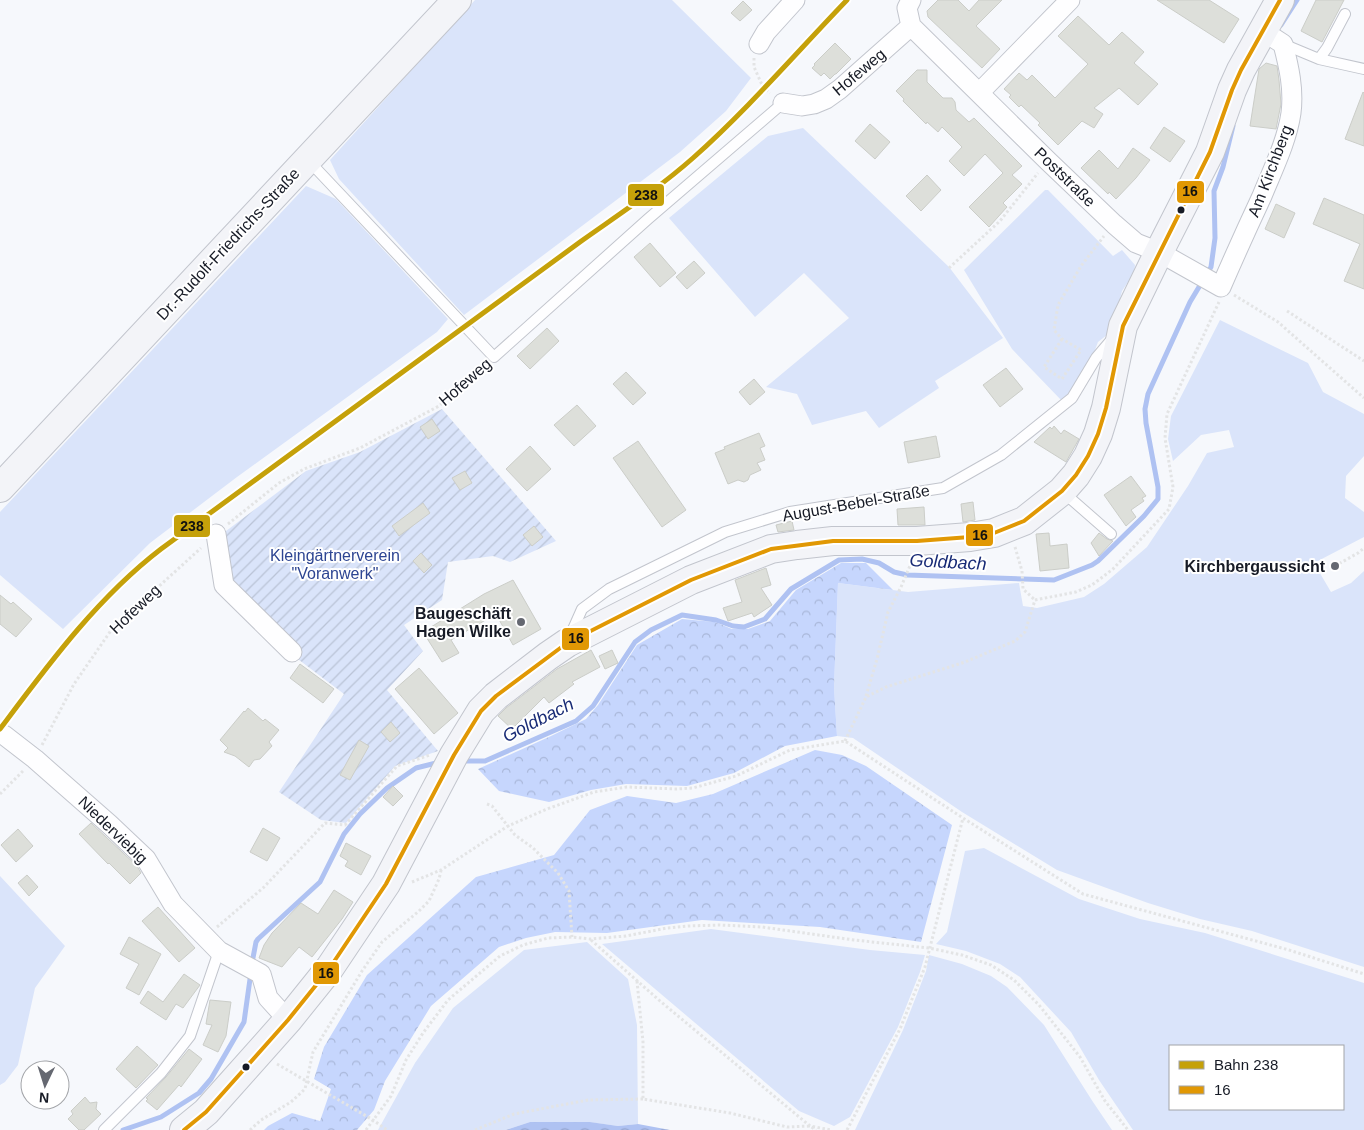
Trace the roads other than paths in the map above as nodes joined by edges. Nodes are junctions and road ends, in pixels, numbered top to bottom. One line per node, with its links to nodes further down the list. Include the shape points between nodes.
1 (457, 0): 14 (street, Dr.-Rudolf-Friedrichs-Straße)
2 (795, 0): 9 (street)
3 (911, 0): 7 (street, via 907,8)
4 (1070, 0): 12 (street)
5 (1280, 0): 8 (street, August-Bebel-Straße)
6 (1344, 14): 10 (lane)
7 (911, 26): 12 (street, Poststraße); 13 (street, Hofeweg, via 826,99 802,106)
8 (1274, 39): 10 (lane); 15 (street, August-Bebel-Straße, via 1241,70 1210,152); 15 (street, Am Kirchberg, via 1290,75 1289,126 1221,287)
9 (759, 44)
10 (1319, 59): 11 (lane)
11 (1364, 69)
12 (979, 93): 15 (street, Poststraße, via 1136,244)
13 (783, 103): 14 (lane, Hofeweg, via 494,357)
14 (307, 160): 17 (street, Dr.-Rudolf-Friedrichs-Straße)
15 (1159, 252): 16 (street, August-Bebel-Straße)
16 (1123, 326): 18 (street, August-Bebel-Straße, via 1098,434 1076,475); 21 (lane, August-Bebel-Straße, via 1096,358 1072,398 993,460 943,488 790,512 725,532 609,589 582,609)
17 (0, 488)
18 (1062, 491): 20 (lane); 21 (street, August-Bebel-Straße, via 1024,522 970,538 833,541 771,549 691,580)
19 (216, 534): 22 (street, via 224,584)
20 (1111, 534)
21 (567, 643): 25 (street, August-Bebel-Straße, via 481,711 386,884 329,969)
22 (292, 652)
23 (4, 735): 24 (street, Niederviebig, via 146,859 173,904)
24 (219, 951): 25 (street, Niederviebig, via 261,974 268,998); 26 (lane, via 190,1036 161,1073)
25 (288, 1020): 27 (street, August-Bebel-Straße, via 218,1100)
26 (104, 1130)
27 (184, 1130)

